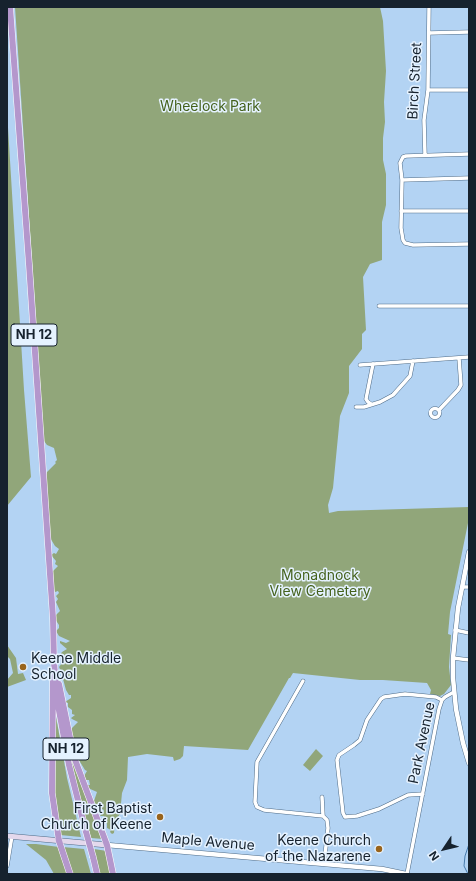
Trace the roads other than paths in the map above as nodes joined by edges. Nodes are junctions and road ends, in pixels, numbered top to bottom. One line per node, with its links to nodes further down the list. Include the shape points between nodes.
1 (10, 7): 31 (highway, NH 12, via 53,618)
2 (429, 7): 4 (street, Birch Street)
3 (469, 32): 4 (street)
4 (429, 33): 5 (street, Birch Street)
5 (428, 90): 6 (street); 8 (street, Birch Street, via 424,120)
6 (469, 90)
7 (469, 154): 8 (street)
8 (425, 155): 10 (street, via 403,157 400,163)
9 (469, 178): 10 (street)
10 (402, 180): 11 (street)
11 (401, 211): 12 (street); 13 (street, via 402,236 405,243)
12 (469, 211)
13 (469, 244)
14 (379, 306): 15 (street)
15 (469, 306)
16 (469, 357): 17 (street)
17 (459, 358): 18 (street); 23 (street, via 461,385)
18 (413, 361): 19 (street); 21 (street, via 410,376 399,390 386,399)
19 (373, 364): 20 (street); 21 (street, via 366,399)
20 (360, 365)
21 (372, 404): 22 (street)
22 (356, 407)
23 (439, 410)
24 (469, 552): 25 (street, Park Avenue)
25 (462, 587): 26 (street); 27 (street, Park Avenue)
26 (469, 587)
27 (455, 630): 28 (street); 29 (street, Park Avenue)
28 (469, 633)
29 (453, 658): 30 (street); 33 (street, Park Avenue)
30 (469, 660)
31 (54, 663): 40 (highway, via 51,780); 41 (highway, via 74,757); 45 (highway, NH 12, bridge, via 59,712 69,765)
32 (303, 681): 38 (street, via 257,762 255,802 257,807 264,810)
33 (454, 692): 34 (street, Park Avenue); 35 (street, via 460,732)
34 (442, 700): 36 (street, Park Avenue); 36 (street, via 436,697 405,694 381,699 367,720 360,740 339,755 337,760 343,813 346,817 379,809 408,795)
35 (469, 763)
36 (423, 794): 47 (street, Park Avenue)
37 (322, 797): 38 (street)
38 (323, 816): 42 (street, via 327,820 328,828)
39 (10, 836): 40 (main road, Maple Avenue); 43 (street)
40 (59, 840): 41 (main road, Maple Avenue); 44 (highway)
41 (107, 845): 42 (street, Maple Avenue); 46 (highway)
42 (324, 864): 47 (street, Maple Avenue)
43 (7, 866)
44 (70, 874)
45 (97, 874)
46 (114, 874)
47 (406, 874)

